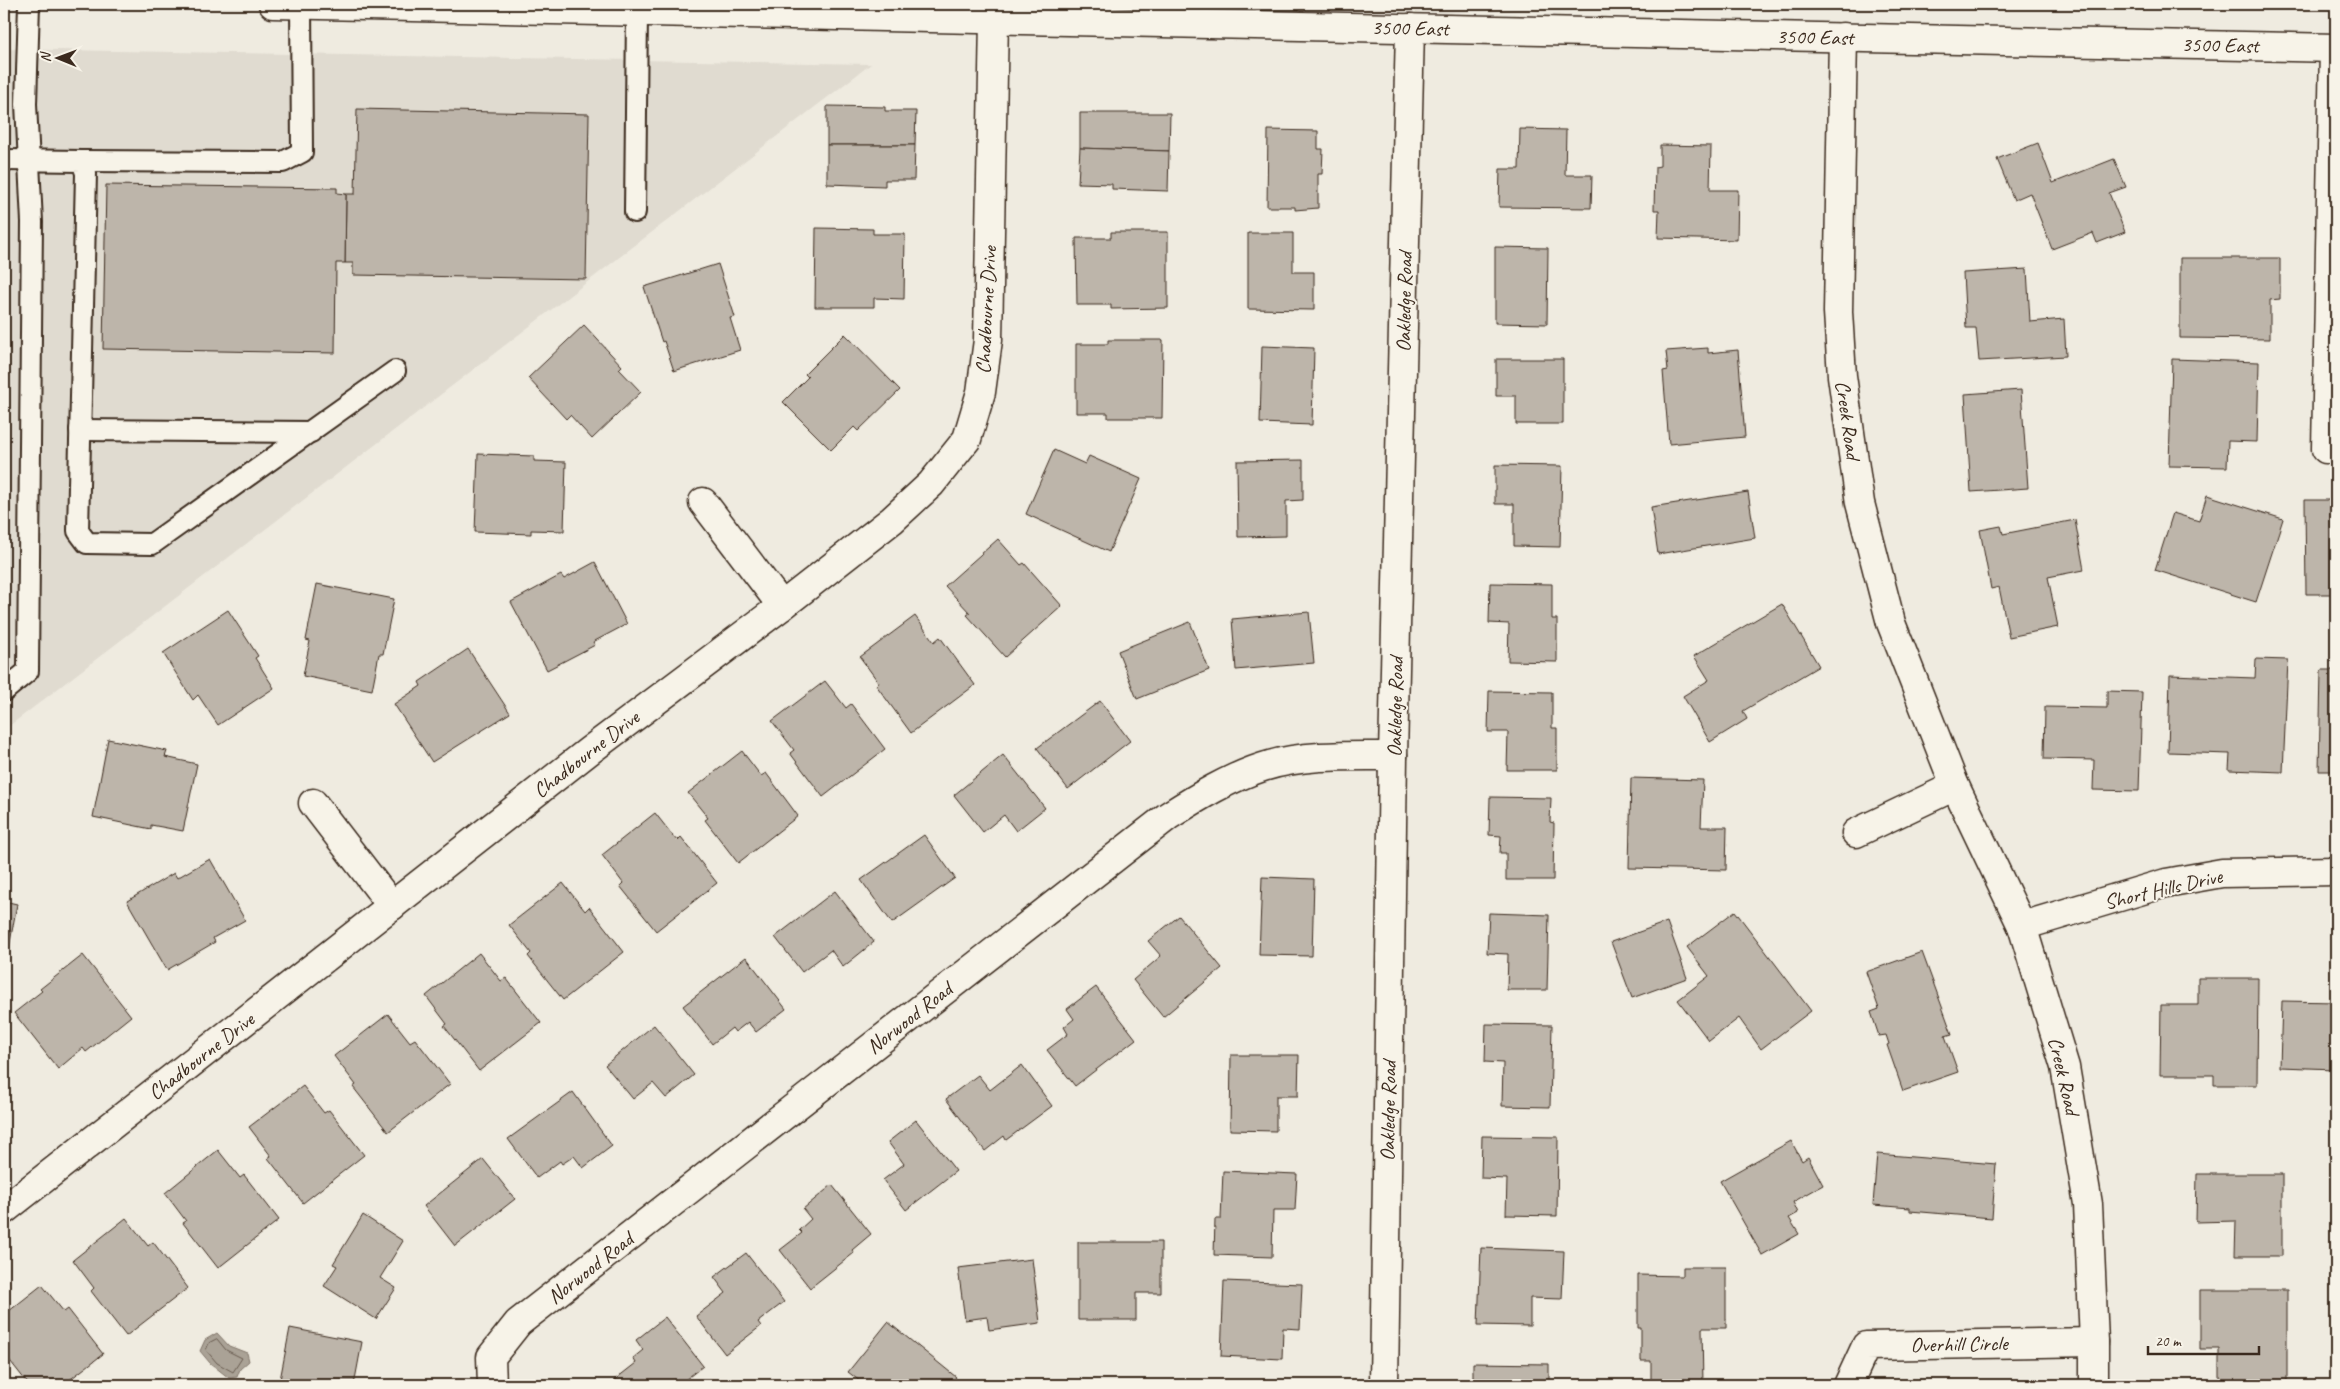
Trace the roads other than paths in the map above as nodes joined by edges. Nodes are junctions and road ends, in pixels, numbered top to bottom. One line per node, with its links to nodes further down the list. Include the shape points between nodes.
1 (29, 4): 12 (lane, via 26,104)
2 (274, 4): 3 (street, 3500 East)
3 (301, 4): 4 (street, 3500 East); 13 (lane, via 302,152 283,162)
4 (378, 5): 6 (street, 3500 East)
5 (866, 10): 6 (street, 3500 East); 7 (street, 3500 East)
6 (637, 12): 14 (lane)
7 (994, 19): 8 (street, 3500 East); 20 (street, Chadbourne Drive, via 988,340 981,392 966,439 931,484 892,520)
8 (1410, 28): 9 (street, 3500 East); 22 (street, Oakledge Road)
9 (1843, 37): 10 (street, 3500 East); 23 (street, Creek Road, via 1838,312 1842,376 1860,502 1891,623)
10 (2335, 48): 18 (street, via 2326,449)
11 (4, 160): 12 (lane)
12 (29, 161): 13 (lane); 21 (lane, via 32,222 28,671)
13 (82, 161): 16 (lane, via 86,173)
14 (635, 212)
15 (395, 371): 17 (lane)
16 (80, 430): 17 (lane); 17 (lane, via 78,531 87,543 152,544)
17 (311, 432)
18 (2336, 449)
19 (703, 502): 20 (street)
20 (782, 606): 27 (street, Chadbourne Drive, via 589,751)
21 (4, 690)
22 (1393, 756): 31 (street, Norwood Road, via 1323,757 1264,767 1206,792 1168,816 518,1323 491,1357); 32 (street, Oakledge Road)
23 (1955, 786): 25 (street); 28 (street, Creek Road)
24 (313, 803): 27 (street)
25 (1856, 832)
26 (2336, 871): 28 (street, Short Hills Drive, via 2222,873 2166,883)
27 (392, 906): 29 (street, Chadbourne Drive)
28 (2022, 926): 30 (street, Creek Road, via 2066,1077 2088,1204)
29 (5, 1205)
30 (2094, 1342): 33 (street, Overhill Circle, via 1866,1346); 34 (street, Creek Road)
31 (492, 1385)
32 (1384, 1385)
33 (1848, 1385)
34 (2094, 1385)

